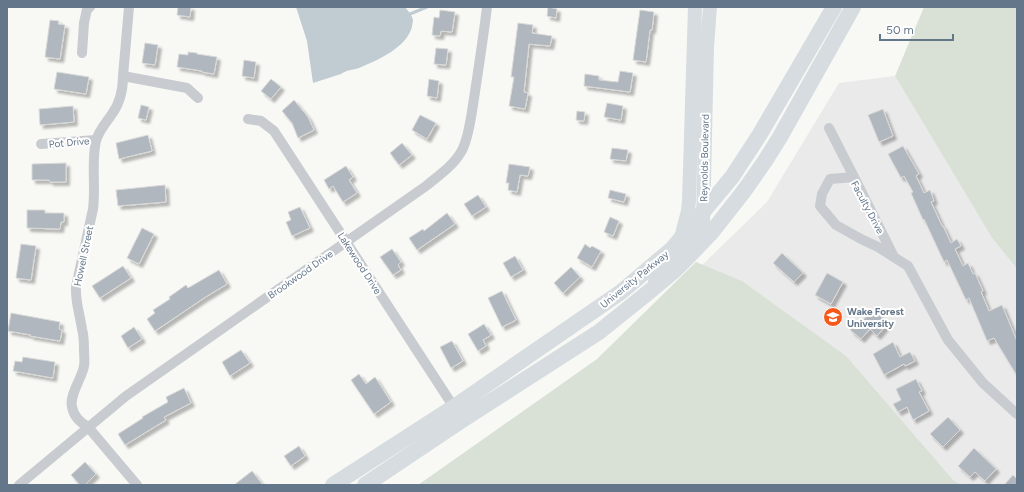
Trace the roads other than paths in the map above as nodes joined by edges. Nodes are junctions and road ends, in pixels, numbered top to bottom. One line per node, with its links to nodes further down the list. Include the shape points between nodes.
1 (90, 7): 8 (street, via 87,9 84,23)
2 (129, 7): 9 (street, Howell Street)
3 (488, 7): 18 (street, Brookwood Drive, via 471,114 461,152 426,186)
4 (695, 7): 17 (main road, Reynolds Boulevard, via 689,201)
5 (710, 7): 16 (main road, Reynolds Boulevard)
6 (834, 7): 16 (main road, University Parkway, via 760,134 732,177)
7 (853, 7): 20 (main road, University Parkway, via 780,137 744,191 698,247)
8 (82, 53)
9 (123, 76): 10 (street, via 186,88); 13 (street, Howell Street, via 117,106)
10 (198, 98)
11 (248, 119): 18 (street, Lakewood Drive, via 261,121 274,131)
12 (829, 128): 15 (street)
13 (96, 140): 14 (street, Pot Drive); 23 (street, Howell Street, via 93,209 76,287 83,330 84,366 72,399 72,408 78,420)
14 (41, 144)
15 (854, 177): 19 (street, Faculty Drive); 19 (street, Faculty Drive, via 830,179 822,194 820,206 836,225)
16 (703, 213): 17 (main road, University Parkway); 20 (main road, Reynolds Boulevard, via 700,232 660,273)
17 (681, 238): 21 (main road, University Parkway, via 672,249 621,292)
18 (346, 242): 21 (street, Lakewood Drive); 23 (street, Brookwood Drive, via 126,396)
19 (894, 257): 22 (street, Faculty Drive, via 908,266 948,340 983,383)
20 (650, 291): 21 (main road, University Parkway, via 599,332)
21 (458, 414): 26 (main road, University Parkway); 27 (main road, University Parkway)
22 (1017, 414)
23 (88, 427): 24 (street, Brookwood Drive); 25 (street, Howell Street)
24 (19, 485)
25 (137, 485)
26 (333, 485)
27 (365, 485)

